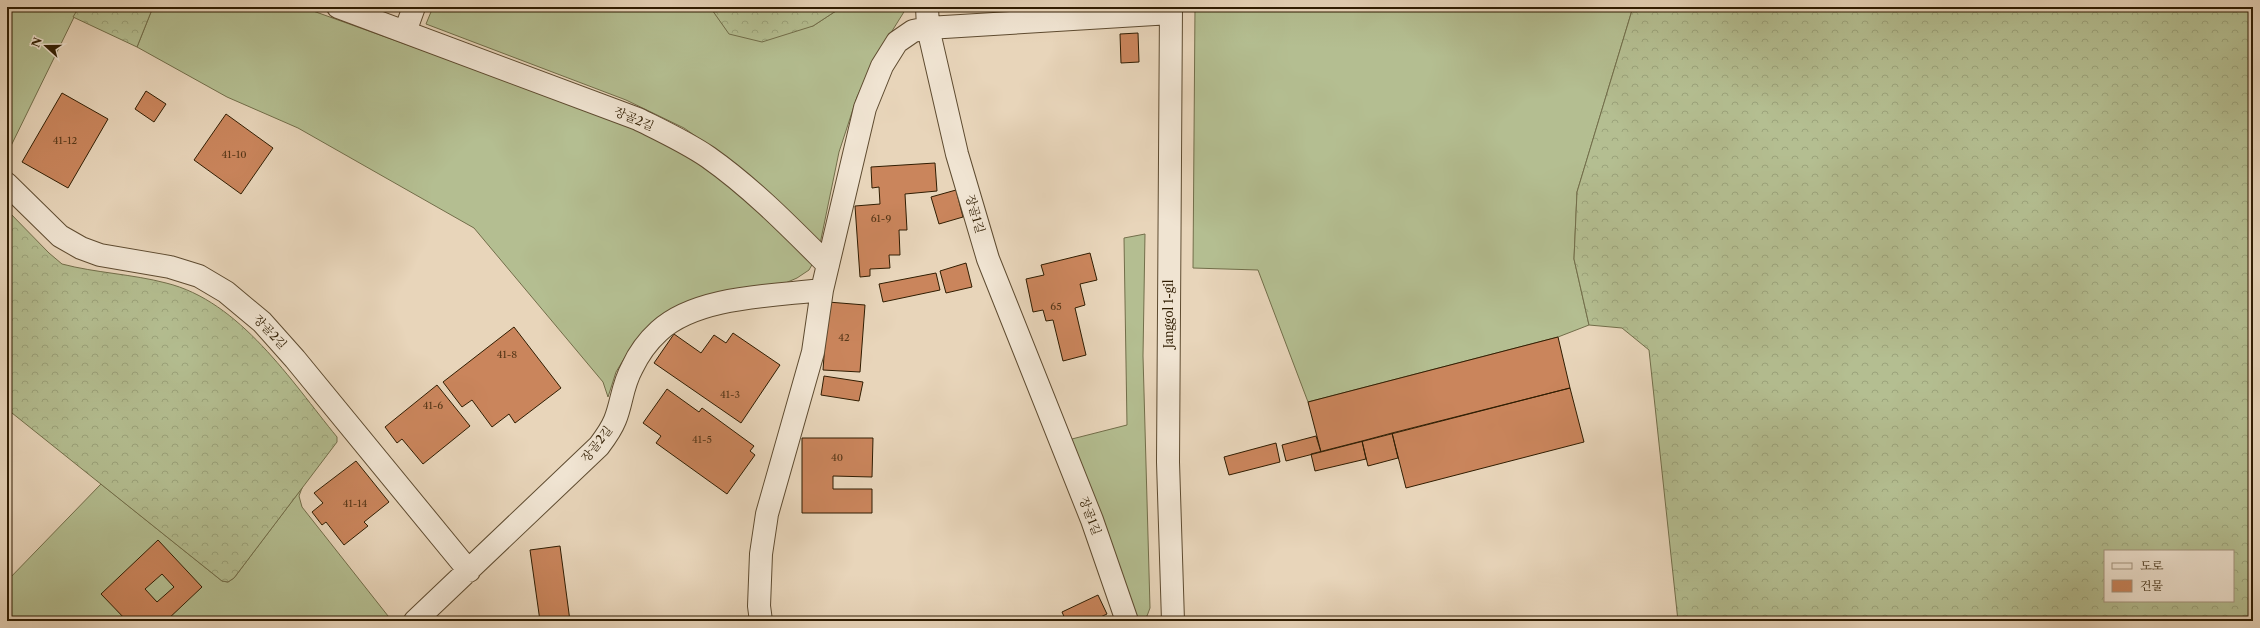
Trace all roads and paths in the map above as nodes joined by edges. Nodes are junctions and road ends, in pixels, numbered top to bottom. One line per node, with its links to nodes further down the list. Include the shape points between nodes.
1 (338, 7): 5 (street, 장골2길)
2 (414, 7): 5 (street)
3 (1171, 10): 4 (street); 13 (street, Janggol 1-gil, via 1168,462)
4 (928, 17): 7 (street, via 914,31 897,42 882,66 864,108); 12 (street, 장골1길, via 957,154 988,259 1092,520)
5 (405, 32): 7 (street, 장골2길, via 638,119 675,137 708,157 744,185)
6 (7, 184): 9 (street, 장골2길, via 60,236 81,248 100,255 170,267 199,276 226,292 262,322 295,358)
7 (828, 265): 8 (street)
8 (822, 290): 9 (street, 장골2길, via 708,307 679,318 659,331 632,367 622,387 615,419 599,446); 11 (street, via 813,352 767,514 761,554)
9 (468, 571): 10 (street, 장골2길)
10 (415, 621)
11 (761, 621)
12 (1127, 621)
13 (1173, 621)

